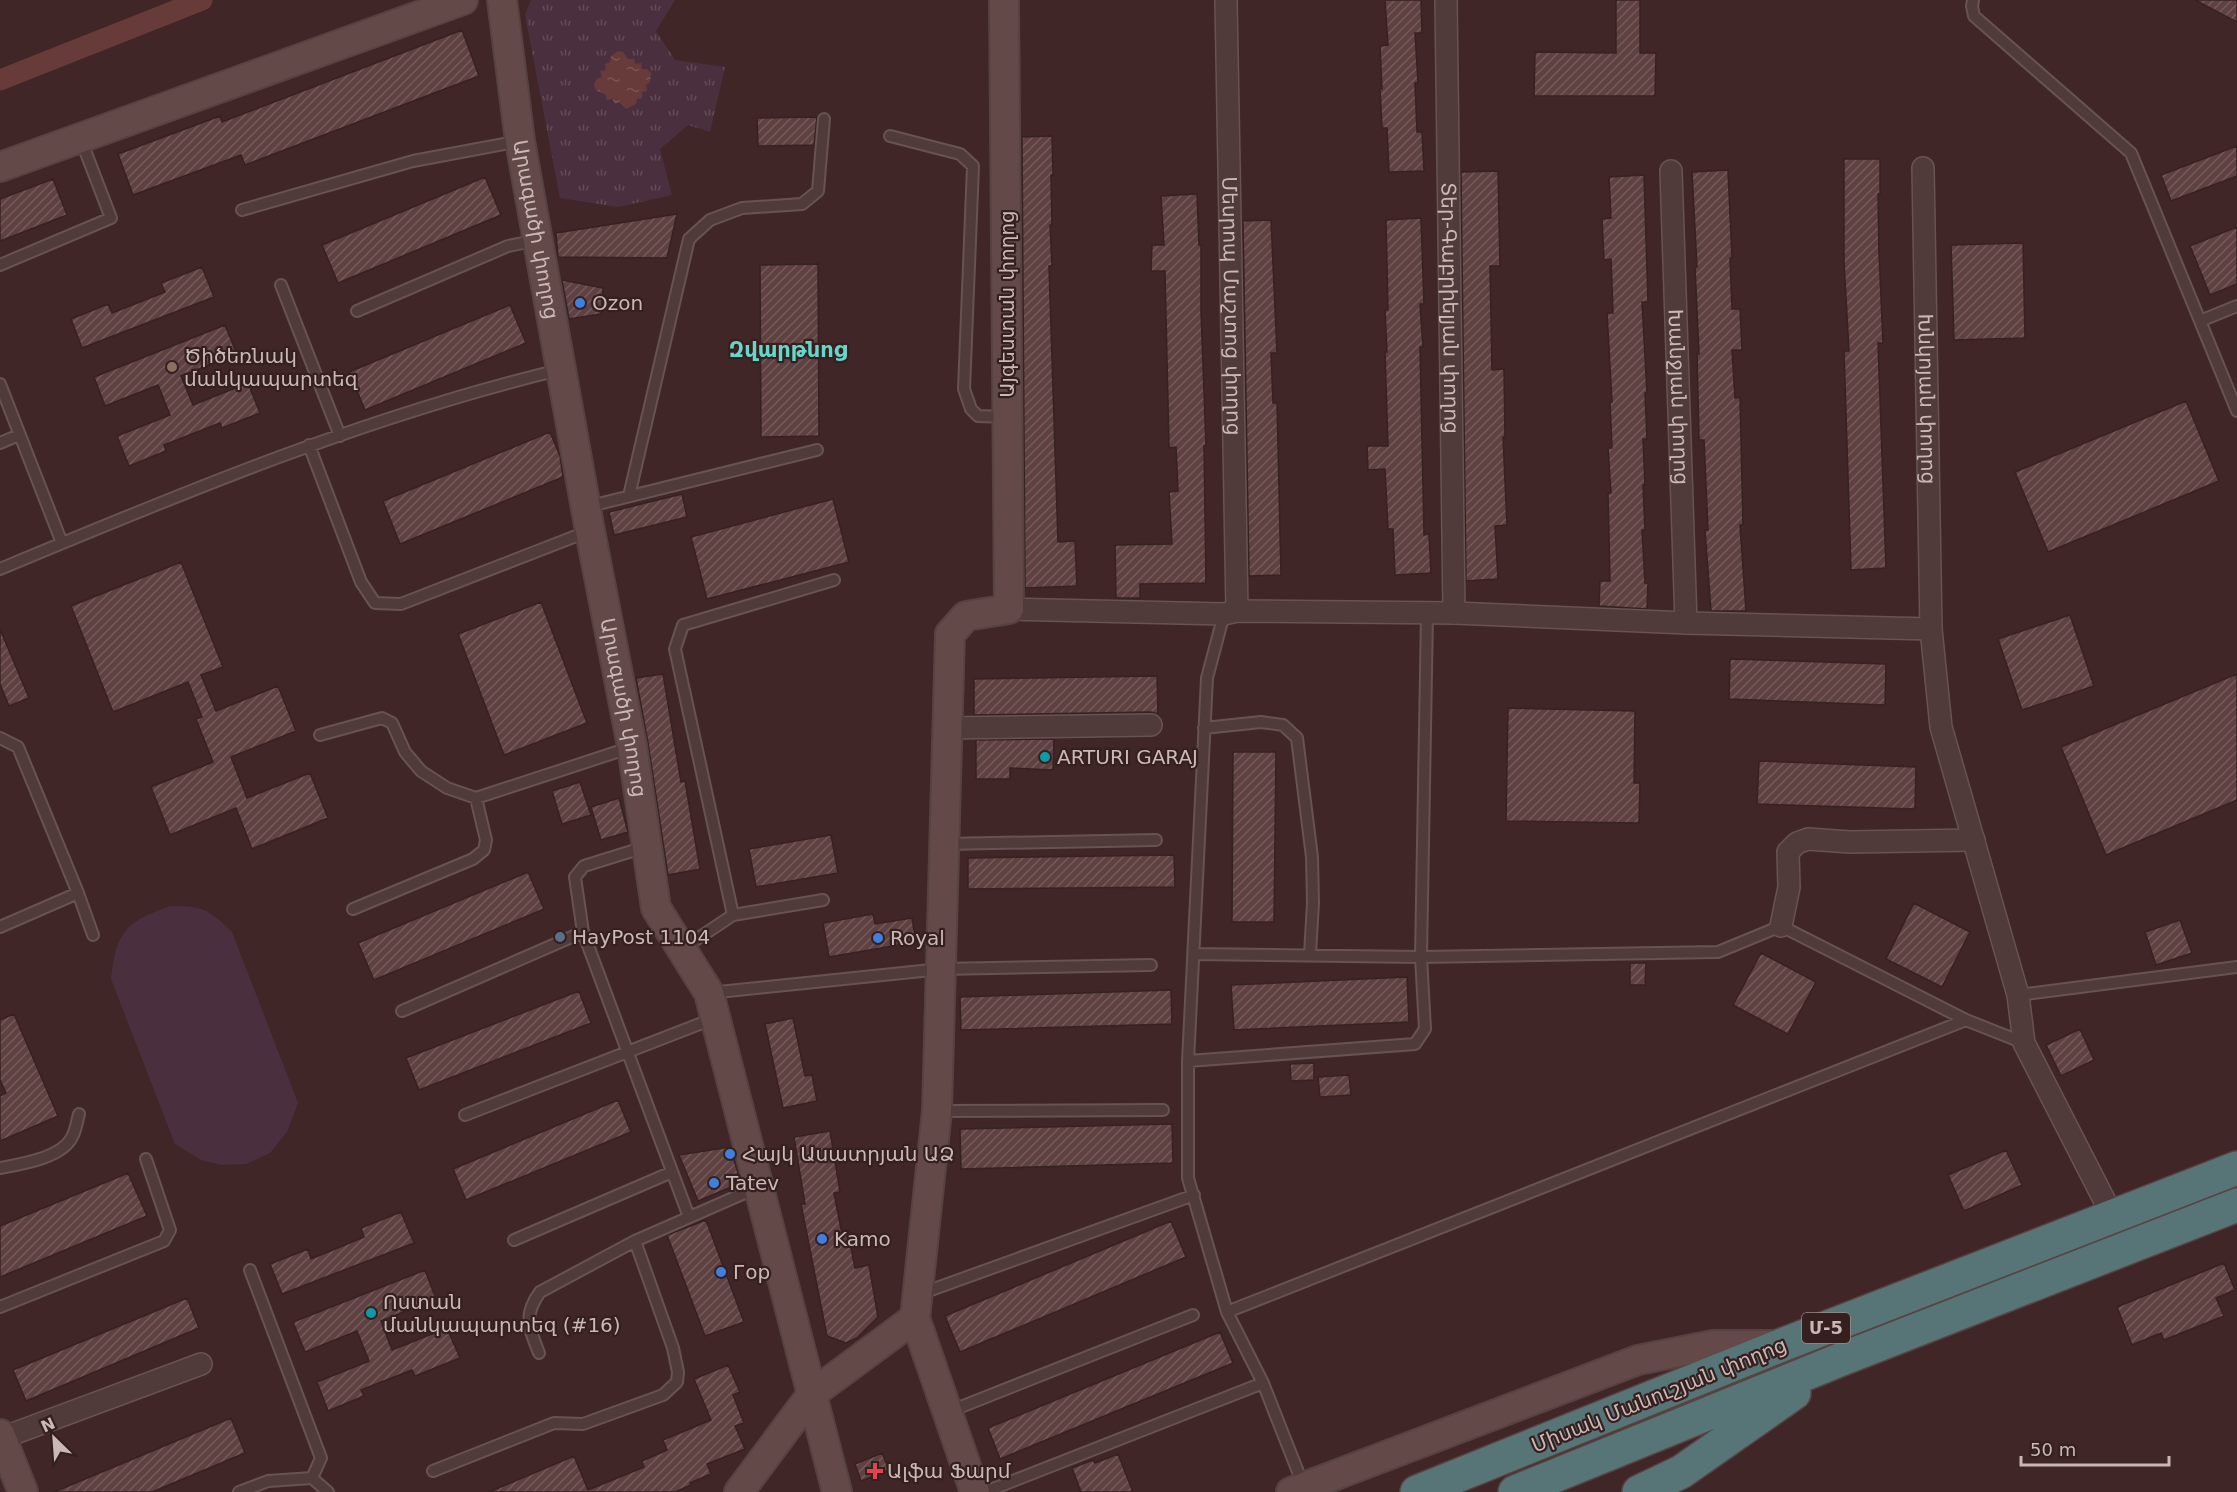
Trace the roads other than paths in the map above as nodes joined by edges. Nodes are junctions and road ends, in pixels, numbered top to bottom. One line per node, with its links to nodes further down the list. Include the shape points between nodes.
1 (464, 0): 9 (street)
2 (502, 0): 10 (street, Արագածի փողոց)
3 (1005, 0): 24 (street, Այգեստան փողոց)
4 (1226, 0): 36 (street, Մեսրոպ Մաշտոց փողոց)
5 (1446, 0): 38 (street, Տեր-Գաբրիելյան փողոց)
6 (1973, 0): 20 (lane, via 1974,16 2131,153)
7 (824, 118): 30 (lane, via 818,192 802,204 742,208 710,220 689,239)
8 (890, 136): 24 (lane, via 960,154 973,166 964,389 978,416)
9 (81, 140): 11 (street); 16 (lane, via 111,218)
10 (520, 141): 14 (lane, via 413,161); 15 (street, Արագածի փողոց)
11 (0, 168)
12 (1923, 168): 40 (street, Խնկոյան փողոց)
13 (1671, 171): 39 (street, Խանջյան փողոց)
14 (242, 210)
15 (539, 240): 19 (lane, via 508,246); 21 (street, Արագածի փողոց)
16 (0, 265)
17 (280, 285): 26 (lane)
18 (2237, 306): 20 (lane)
19 (357, 311)
20 (2200, 321): 23 (lane)
21 (562, 370): 26 (lane, via 495,386); 31 (street, Արագածի փողոց)
22 (0, 384): 25 (lane)
23 (2237, 411)
24 (1008, 417): 35 (street, Այգեստան փողոց)
25 (19, 435): 27 (lane); 32 (lane)
26 (340, 436): 28 (lane)
27 (0, 443)
28 (309, 446): 31 (lane, via 361,582 375,603 401,604); 32 (lane)
29 (817, 450): 30 (lane)
30 (629, 496): 31 (lane)
31 (588, 519): 46 (street, Արագածի փողոց)
32 (62, 543): 33 (lane)
33 (0, 569)
34 (834, 580): 55 (lane, via 683,625 675,649)
35 (1010, 609): 36 (street); 42 (street, via 966,616 950,634)
36 (1230, 612): 37 (street); 43 (lane, via 1207,678)
37 (1427, 614): 38 (street); 63 (lane)
38 (1454, 614): 39 (street)
39 (1686, 623): 40 (street)
40 (1931, 629): 49 (street, Խնկոյան փողոց, via 1941,727)
41 (1151, 725): 42 (street)
42 (947, 728): 50 (street)
43 (1204, 728): 61 (lane); 62 (lane, via 1261,722 1283,725 1297,738 1311,857)
44 (320, 735): 47 (lane, via 382,718 392,723 405,752 421,771 447,788)
45 (0, 738): 52 (lane, via 18,747)
46 (632, 746): 47 (lane); 51 (street, Արագածի փողոց)
47 (476, 798): 54 (lane, via 486,840 484,850 473,859)
48 (1156, 840): 50 (lane)
49 (1974, 840): 56 (street, via 1797,843 1788,852 1789,887); 67 (street, Խնկոյան փողոց)
50 (944, 844): 66 (street)
51 (647, 847): 58 (lane, via 584,866 575,877); 60 (street, Արագածի փողոց, via 656,908)
52 (78, 893): 57 (lane); 59 (lane)
53 (823, 900): 55 (lane)
54 (353, 909)
55 (734, 915): 60 (lane)
56 (1780, 926): 63 (lane, via 1718,952); 70 (lane)
57 (0, 927)
58 (583, 932): 69 (lane); 72 (lane)
59 (93, 935)
60 (682, 949): 68 (street, Արագածի փողոց)
61 (1194, 954): 62 (lane); 73 (lane)
62 (1310, 954): 63 (lane)
63 (1421, 957): 73 (lane, via 1425,1029 1415,1044)
64 (1151, 965): 66 (lane)
65 (2237, 967): 67 (lane)
66 (941, 969): 68 (lane); 75 (street)
67 (2018, 995): 71 (street, Խնկոյան փողոց)
68 (712, 1005): 72 (lane); 82 (street, Արագածի փողոց)
69 (402, 1011)
70 (1966, 1020): 71 (lane); 92 (lane)
71 (2024, 1043): 86 (street)
72 (628, 1052): 77 (lane); 81 (lane)
73 (1188, 1061): 83 (lane, via 1188,1178)
74 (1163, 1110): 75 (lane)
75 (937, 1111): 91 (street)
76 (79, 1114): 79 (lane, via 72,1138 60,1149 36,1161)
77 (465, 1115)
78 (146, 1159): 90 (lane, via 170,1230 164,1241)
79 (0, 1168)
80 (2237, 1168): 86 (highway, Միսակ Մանուշյան փողոց / Մ-5)
81 (672, 1172): 85 (lane); 87 (lane)
82 (759, 1187): 85 (lane); 99 (street, Արագածի փողոց)
83 (1194, 1195): 91 (lane); 92 (lane)
84 (2237, 1205): 96 (highway, Միսակ Մանուշյան փողոց / Մ-5)
85 (689, 1217): 88 (lane)
86 (2114, 1217): 94 (highway, Միսակ Մանուշյան փողոց / Մ-5)
87 (514, 1240)
88 (635, 1241): 95 (lane, via 540,1292 528,1317); 102 (lane, via 673,1348 678,1372 670,1391 583,1424 554,1423)
89 (250, 1270): 103 (lane, via 321,1458)
90 (0, 1307)
91 (916, 1307): 99 (street); 100 (street)
92 (1227, 1312): 98 (lane)
93 (1192, 1315): 100 (lane)
94 (1782, 1345): 104 (street, via 1713,1345 1638,1360); 112 (highway, Միսակ Մանուշյան փողոց / Մ-5)
95 (539, 1353)
96 (1842, 1359): 113 (highway, Միսակ Մանուշյան փողոց / Մ-5); 114 (highway, via 1681,1472)
97 (201, 1364): 101 (street)
98 (1263, 1383): 104 (lane); 111 (lane)
99 (812, 1394): 108 (street); 109 (street, Արագածի փողոց)
100 (947, 1413): 110 (street)
101 (1, 1436): 105 (street)
102 (432, 1471)
103 (312, 1478): 106 (lane, via 268,1481); 107 (lane)
104 (1298, 1490)
105 (23, 1492)
106 (239, 1492)
107 (328, 1492)
108 (739, 1492)
109 (837, 1492)
110 (975, 1492)
111 (984, 1492)
112 (1417, 1492)
113 (1515, 1492)
114 (1639, 1492)

